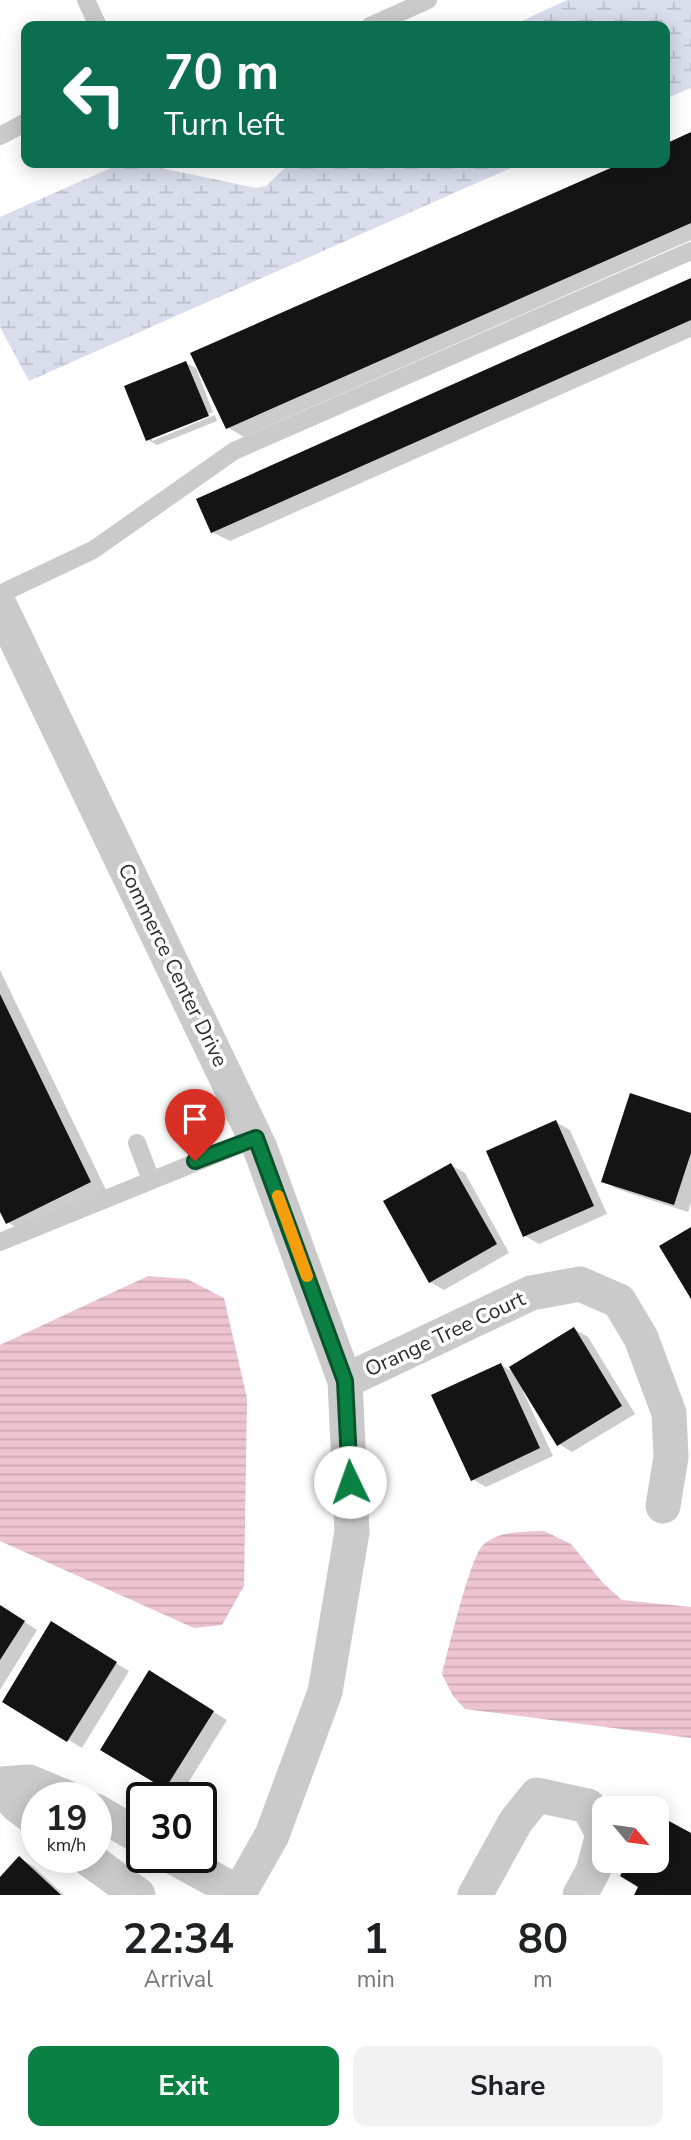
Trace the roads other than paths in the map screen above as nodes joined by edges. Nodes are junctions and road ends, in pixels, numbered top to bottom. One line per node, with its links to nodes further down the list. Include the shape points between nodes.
1 (86, 0): 3 (lane)
2 (428, 0): 4 (lane)
3 (96, 21)
4 (381, 21)
5 (21, 125): 6 (lane)
6 (0, 136)
7 (691, 251): 8 (lane, via 234,451 93,550)
8 (0, 594)
9 (0, 606): 10 (street, Commerce Center Drive)
10 (256, 1138): 12 (lane); 14 (street, Commerce Center Drive)
11 (137, 1143): 12 (lane)
12 (151, 1180): 13 (lane)
13 (0, 1242)
14 (345, 1381): 15 (street, Orange Tree Court, via 531,1293 580,1284 619,1301 641,1338 669,1413 671,1457); 21 (street, Commerce Center Drive, via 352,1532 325,1692 272,1835)
15 (663, 1506)
16 (21, 1783): 17 (street)
17 (0, 1785): 18 (street)
18 (21, 1808)
19 (108, 1873): 22 (street)
20 (201, 1873): 21 (street)
21 (238, 1894)
22 (138, 1895)
23 (475, 1895): 24 (street, via 516,1821 537,1795 588,1806 603,1835 593,1871)
24 (580, 1895)

